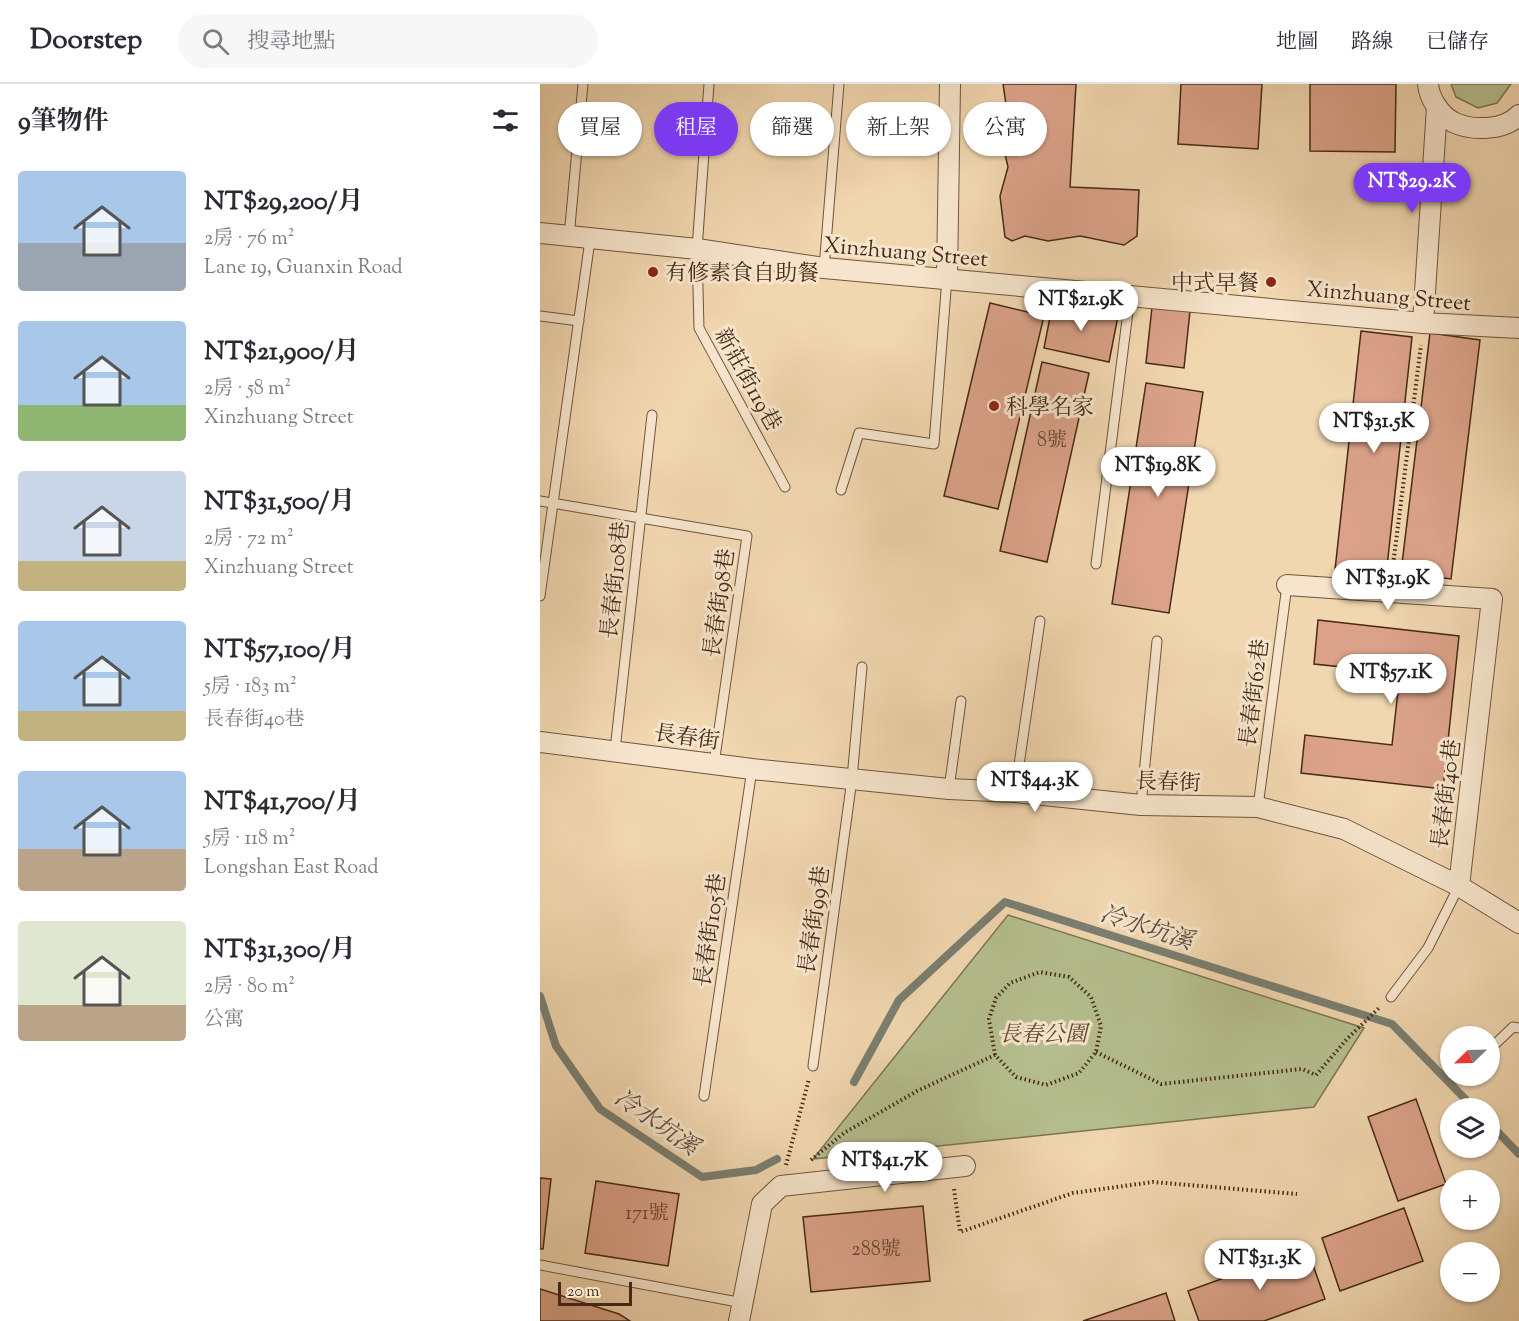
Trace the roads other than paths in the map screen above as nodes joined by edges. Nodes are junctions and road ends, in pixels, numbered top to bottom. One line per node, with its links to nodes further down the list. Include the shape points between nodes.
1 (583, 84): 9 (lane)
2 (709, 84): 11 (lane, 新莊街119巷)
3 (839, 84): 12 (lane)
4 (950, 84): 13 (street)
5 (1428, 84): 6 (street)
6 (1437, 107): 7 (street, via 1452,122 1475,128 1496,127); 17 (street)
7 (1519, 115)
8 (540, 233): 9 (street, Xinzhuang Street)
9 (569, 237): 10 (street, Xinzhuang Street)
10 (590, 240): 11 (street, Xinzhuang Street); 16 (lane)
11 (697, 249): 12 (street, Xinzhuang Street); 20 (lane, 新莊街119巷, via 699,328)
12 (824, 268): 13 (street, Xinzhuang Street)
13 (947, 278): 14 (street, Xinzhuang Street); 21 (lane, via 934,444 859,433)
14 (1130, 296): 17 (street, Xinzhuang Street); 25 (lane)
15 (540, 316): 16 (lane)
16 (579, 321): 23 (lane)
17 (1423, 323): 18 (street, Xinzhuang Street)
18 (1519, 328)
19 (652, 415): 24 (lane, 長春街108巷)
20 (785, 487)
21 (841, 490)
22 (540, 501): 23 (lane, 長春街98巷)
23 (553, 504): 24 (lane, 長春街98巷); 27 (lane)
24 (641, 518): 33 (lane, 長春街108巷); 34 (lane, 長春街98巷, via 747,536)
25 (1096, 564)
26 (1287, 585): 40 (lane, 長春街62巷); 41 (street, 長春街40巷, via 1492,599)
27 (540, 596)
28 (1040, 621): 38 (lane)
29 (1157, 641): 39 (lane)
30 (862, 667): 36 (lane, 長春街99巷)
31 (961, 701): 37 (lane)
32 (540, 742): 33 (street, 長春街)
33 (615, 750): 34 (street, 長春街)
34 (714, 764): 35 (street, 長春街)
35 (752, 769): 36 (street, 長春街); 47 (lane, 長春街105巷)
36 (852, 779): 37 (street, 長春街); 46 (lane, 長春街99巷)
37 (950, 789): 38 (street, 長春街)
38 (1015, 792): 39 (street, 長春街)
39 (1141, 805): 40 (street, 長春街)
40 (1258, 807): 41 (street, 長春街, via 1344,829)
41 (1459, 886): 42 (street, 長春街); 43 (lane, via 1428,948)
42 (1519, 923)
43 (1391, 997)
44 (1519, 1028): 45 (lane, via 1513,1027)
45 (1500, 1039)
46 (813, 1066)
47 (704, 1096)
48 (958, 1166): 50 (street, via 781,1186 762,1203)
49 (540, 1265): 50 (lane)
50 (741, 1312)

